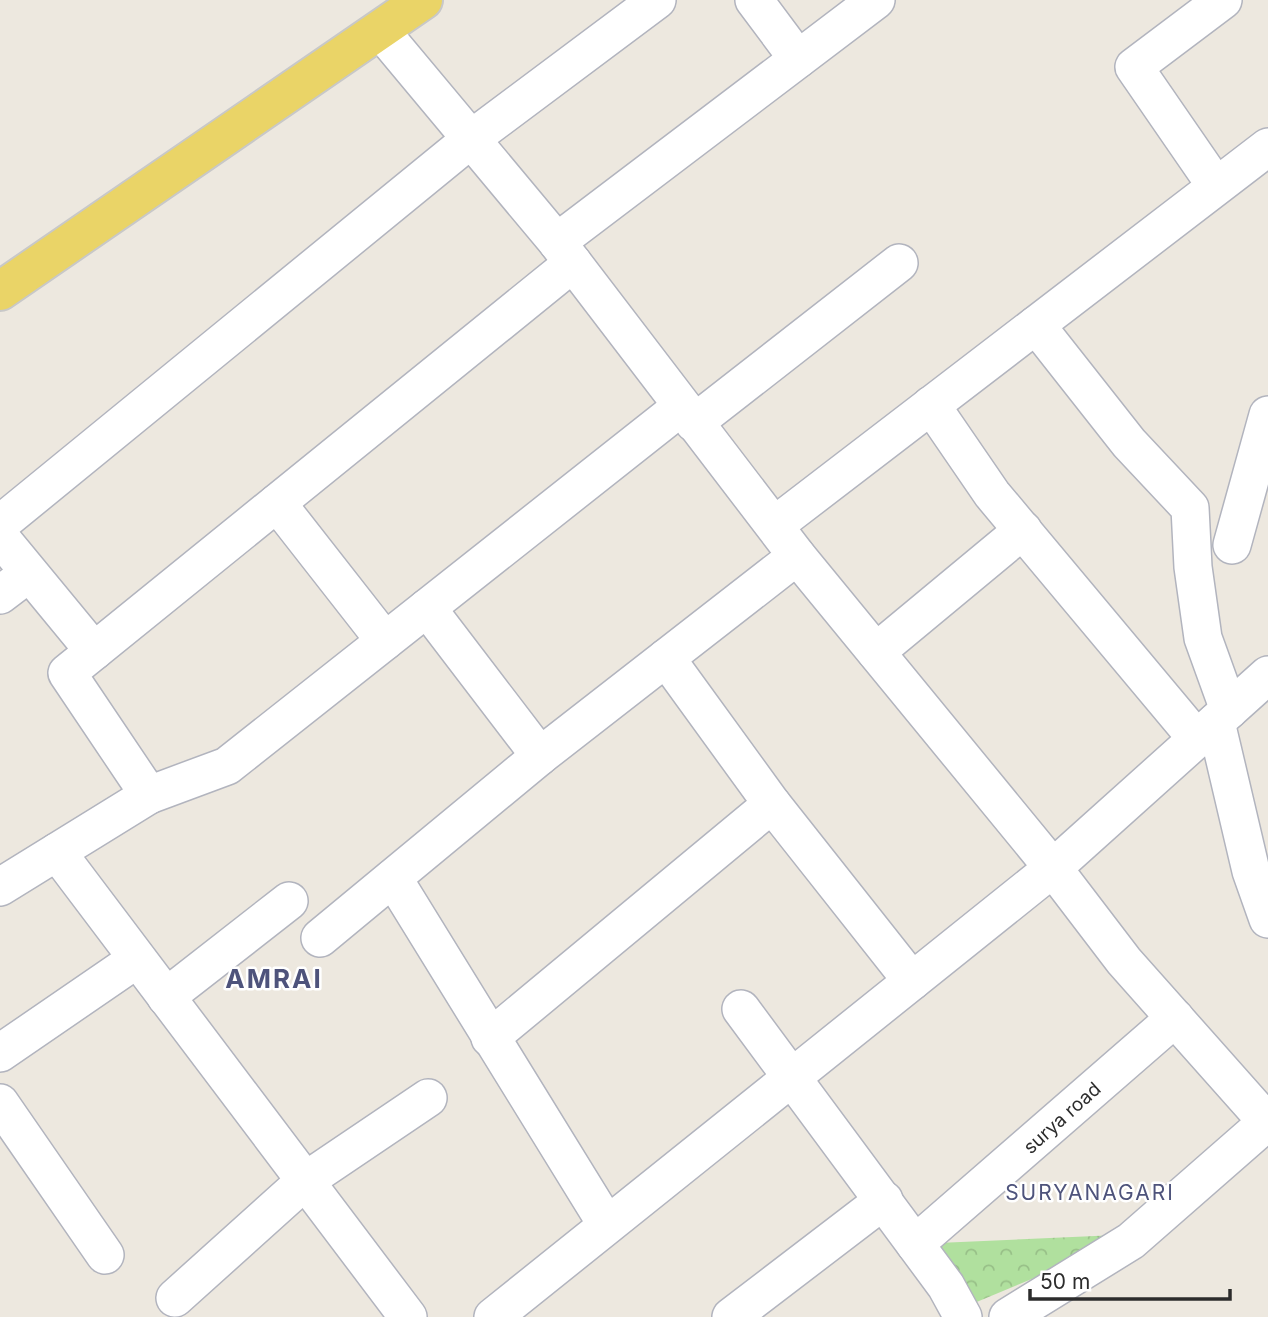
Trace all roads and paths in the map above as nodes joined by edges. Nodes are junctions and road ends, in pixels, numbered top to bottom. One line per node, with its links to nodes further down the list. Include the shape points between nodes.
1 (424, 0): 6 (main road)
2 (657, 0): 8 (street)
3 (754, 0): 7 (street)
4 (876, 0): 7 (street)
5 (1223, 0): 10 (street, via 1134,67)
6 (380, 30): 8 (street); 13 (main road)
7 (798, 59): 11 (street)
8 (471, 139): 11 (street); 19 (street)
9 (1268, 146): 10 (street)
10 (1216, 187): 14 (street)
11 (565, 252): 16 (street); 18 (street)
12 (899, 263): 16 (street)
13 (0, 291)
14 (1036, 325): 15 (street); 32 (street, via 1129,443 1190,508 1203,638)
15 (931, 405): 20 (street); 21 (street, via 992,494)
16 (688, 415): 20 (street); 27 (street)
17 (1268, 415): 23 (street)
18 (277, 503): 28 (street); 29 (street)
19 (0, 524)
20 (775, 525): 24 (street)
21 (1023, 530): 30 (street); 32 (street)
22 (0, 537): 25 (street)
23 (1233, 545)
24 (797, 556): 30 (street); 31 (street)
25 (29, 573): 26 (street); 29 (street)
26 (0, 595)
27 (427, 608): 28 (street); 33 (street)
28 (385, 641): 34 (street, via 227,766)
29 (94, 651): 34 (street, via 67,673)
30 (876, 652): 37 (street)
31 (666, 659): 33 (street); 35 (street)
32 (1238, 708): 37 (street); 41 (street, via 1251,870)
33 (540, 756): 38 (street)
34 (149, 795): 36 (street)
35 (772, 804): 44 (street); 48 (street)
36 (57, 852): 39 (street); 43 (street)
37 (1053, 868): 44 (street); 47 (street, via 1124,961)
38 (393, 878): 42 (street); 48 (street)
39 (0, 887)
40 (289, 901): 45 (street)
41 (1268, 919)
42 (320, 938)
43 (137, 959): 45 (street); 49 (street)
44 (912, 981): 50 (street)
45 (166, 997): 54 (street)
46 (741, 1009): 50 (street)
47 (1175, 1018): 53 (street); 57 (street, surya road)
48 (490, 1038): 56 (street)
49 (0, 1053)
50 (793, 1076): 55 (street); 56 (street)
51 (428, 1098): 54 (street)
52 (0, 1103): 58 (street)
53 (1267, 1123): 64 (street, via 1131,1241)
54 (305, 1181): 59 (street); 60 (street)
55 (884, 1200): 57 (street); 62 (street)
56 (607, 1225): 61 (street)
57 (915, 1244): 63 (street)
58 (105, 1255)
59 (175, 1298)
60 (408, 1317)
61 (493, 1317)
62 (731, 1317)
63 (963, 1317)
64 (1008, 1317)

